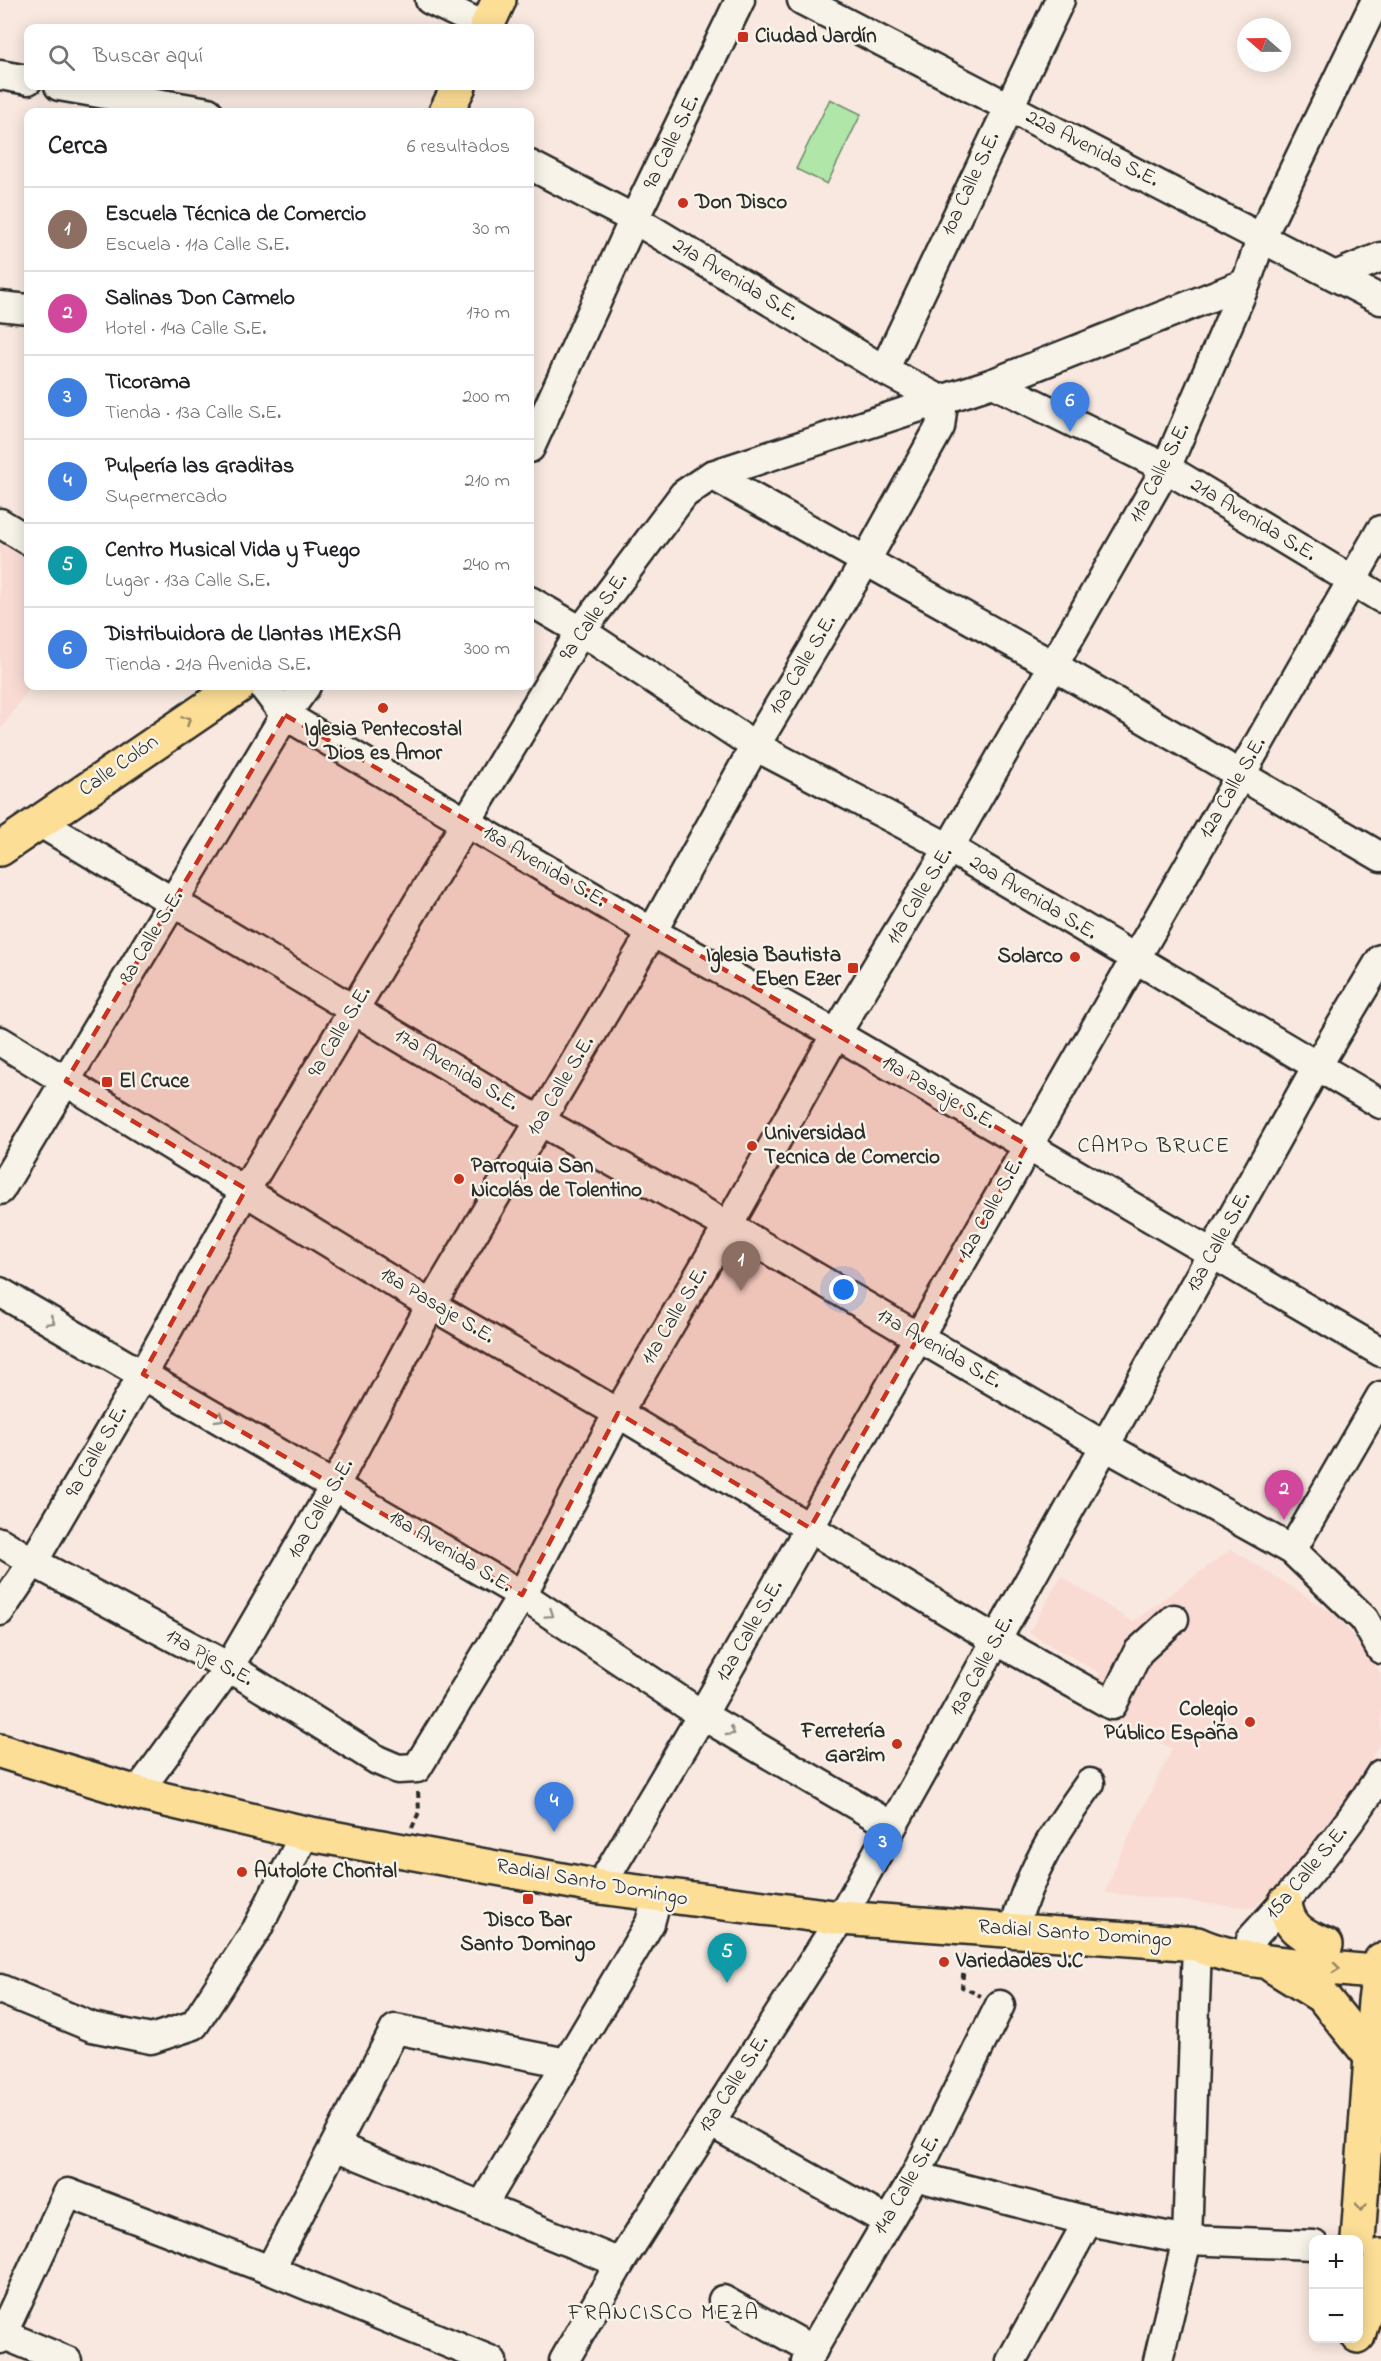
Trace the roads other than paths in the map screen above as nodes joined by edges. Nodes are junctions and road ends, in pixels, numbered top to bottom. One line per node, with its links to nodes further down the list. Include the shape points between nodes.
1 (430, 0): 6 (street)
2 (740, 0): 15 (street, 9a Calle S.E.)
3 (802, 0): 11 (street, 22a Avenida S.E.)
4 (1060, 0): 11 (street, 10a Calle S.E.)
5 (1376, 0): 16 (street, 11a Calle S.E.)
6 (490, 19)
7 (0, 75): 8 (street)
8 (24, 79)
9 (82, 90): 12 (street)
10 (457, 90): 13 (main road)
11 (1008, 106): 16 (street, 22a Avenida S.E.); 23 (street, 10a Calle S.E.)
12 (185, 108)
13 (448, 108)
14 (534, 167): 15 (street, 21a Avenida S.E.)
15 (634, 219): 23 (street, 21a Avenida S.E.); 26 (street, 9a Calle S.E.)
16 (1262, 236): 18 (street, 22a Avenida S.E.); 19 (street, 11a Calle S.E.)
17 (1381, 257): 18 (street)
18 (1335, 276): 20 (street, 22a Avenida S.E.)
19 (1246, 283): 24 (street, 9a Calle S.E.); 27 (street, 11a Calle S.E.)
20 (1381, 300)
21 (0, 306): 22 (street)
22 (24, 309)
23 (884, 370): 25 (street, 21a Avenida S.E.)
24 (993, 382): 25 (street, 9a Calle S.E.); 27 (street, 21a Avenida S.E.)
25 (939, 399): 28 (street, 9a Calle S.E.); 32 (street, 10a Calle S.E., via 940,428)
26 (534, 439)
27 (1166, 468): 33 (street, 21a Avenida S.E.); 37 (street, 11a Calle S.E.)
28 (711, 475): 32 (street); 36 (street, 9a Calle S.E., via 684,494)
29 (0, 523): 31 (street)
30 (1381, 530): 33 (street, 12a Calle S.E.)
31 (24, 538)
32 (865, 562): 37 (street); 42 (street, 10a Calle S.E.)
33 (1352, 580): 34 (street, 21a Avenida S.E.); 43 (street, 12a Calle S.E.)
34 (1381, 598)
35 (534, 603): 36 (street, 20a Avenida S.E.)
36 (581, 631): 42 (street, 20a Avenida S.E.); 44 (street, 9a Calle S.E.)
37 (1054, 666): 43 (street); 46 (street, 11a Calle S.E.)
38 (233, 690): 45 (main road, Calle Colón, one-way to 38)
39 (266, 690): 41 (street, 18a Avenida S.E.)
40 (303, 690): 41 (street, 8a Calle S.E.)
41 (285, 716): 44 (street, 18a Avenida S.E.); 49 (street, 8a Calle S.E.)
42 (755, 746): 46 (street, 20a Avenida S.E.); 50 (street, 10a Calle S.E.)
43 (1240, 775): 48 (street); 51 (street, 12a Calle S.E.)
44 (467, 821): 50 (street, 18a Avenida S.E.); 53 (street, 9a Calle S.E.)
45 (39, 822): 47 (main road, Calle Colón); 49 (street, 17a Avenida S.E.)
46 (949, 848): 51 (street, 20a Avenida S.E.); 54 (street, 11a Calle S.E.)
47 (0, 849)
48 (1381, 856)
49 (173, 902): 53 (street, 17a Avenida S.E.); 57 (street, 8a Calle S.E.)
50 (652, 932): 54 (street, 18a Avenida S.E.); 59 (street, 10a Calle S.E.)
51 (1135, 959): 56 (street, 20a Avenida S.E.); 60 (street, 12a Calle S.E.)
52 (1381, 959): 56 (street, 13a Calle S.E.)
53 (354, 1008): 59 (street, 17a Avenida S.E.); 61 (street, 9a Calle S.E.)
54 (836, 1034): 60 (street, 19a Pasaje S.E.); 63 (street, 11a Calle S.E.)
55 (0, 1041): 57 (street, 18a Pasaje S.E.)
56 (1317, 1066): 58 (street, 20a Avenida S.E.); 64 (street, 13a Calle S.E.)
57 (66, 1081): 61 (street, 18a Pasaje S.E.); 62 (street, 8a Calle S.E.)
58 (1381, 1104)
59 (540, 1121): 63 (street, 17a Avenida S.E.); 66 (street, 10a Calle S.E.)
60 (1027, 1145): 64 (street, 19a Pasaje S.E.); 67 (street, 12a Calle S.E.)
61 (246, 1189): 66 (street, 18a Pasaje S.E.); 69 (street, 9a Calle S.E.)
62 (0, 1190)
63 (728, 1226): 67 (street, 17a Avenida S.E.); 71 (street, 11a Calle S.E.)
64 (1213, 1252): 68 (street, 19a Pasaje S.E.); 72 (street, 13a Calle S.E.)
65 (0, 1292): 69 (street, 18a Avenida S.E., one-way to 69)
66 (431, 1305): 71 (street, 18a Pasaje S.E.); 73 (street, 10a Calle S.E.)
67 (919, 1337): 72 (street, 17a Avenida S.E.); 74 (street, 12a Calle S.E.)
68 (1381, 1352)
69 (143, 1374): 73 (street, 18a Avenida S.E., one-way to 73); 77 (street, 9a Calle S.E.)
70 (1381, 1396): 76 (street)
71 (618, 1413): 74 (street, 18a Pasaje S.E.); 78 (street, 11a Calle S.E.)
72 (1105, 1446): 76 (street, 17a Avenida S.E.); 81 (street, 13a Calle S.E.)
73 (335, 1485): 78 (street, 18a Avenida S.E.); 83 (street, 10a Calle S.E.)
74 (810, 1528): 81 (street); 84 (street, 12a Calle S.E.)
75 (0, 1542): 77 (street, 17a Pje S.E.)
76 (1292, 1550): 82 (street, 17a Avenida S.E., via 1364,1619)
77 (33, 1562): 79 (street, 9a Calle S.E.); 83 (street, 17a Pje S.E.)
78 (522, 1595): 84 (street, 18a Avenida S.E., one-way to 84); 86 (street, 11a Calle S.E.)
79 (0, 1611)
80 (1174, 1619): 81 (street, via 1138,1652 1112,1706)
81 (996, 1640): 90 (street, 13a Calle S.E.)
82 (1381, 1649)
83 (229, 1667): 86 (street, 17a Pje S.E., via 377,1760 398,1769); 89 (street, 10a Calle S.E.)
84 (702, 1715): 90 (street, 18a Avenida S.E., one-way to 90); 92 (street, 12a Calle S.E.)
85 (0, 1751): 89 (main road, Radial Santo Domingo)
86 (417, 1768)
87 (1381, 1774): 94 (street, 15a Calle S.E., via 1361,1807)
88 (1090, 1783): 96 (street, via 1036,1863)
89 (137, 1793): 91 (main road, Radial Santo Domingo)
90 (892, 1826): 95 (street, 13a Calle S.E.)
91 (304, 1833): 92 (main road, Radial Santo Domingo); 101 (street, via 257,1929 194,2025 151,2039 92,2027)
92 (600, 1887): 93 (main road, Radial Santo Domingo)
93 (657, 1897): 95 (main road, Radial Santo Domingo); 104 (street, via 650,1923)
94 (1285, 1903): 98 (main road, via 1290,1925); 99 (street, 15a Calle S.E.)
95 (841, 1918): 96 (main road, Radial Santo Domingo); 105 (street, 13a Calle S.E.)
96 (1014, 1929): 97 (main road, Radial Santo Domingo)
97 (1197, 1944): 99 (main road, Radial Santo Domingo, via 1210,1950); 112 (street)
98 (1326, 1945): 99 (main road, Radial Santo Domingo); 100 (main road, Radial Santo Domingo)
99 (1256, 1949): 100 (main road, Radial Santo Domingo, one-way to 100); 103 (main road, via 1323,1997)
100 (1381, 1964): 103 (main road)
101 (0, 1989)
102 (1000, 2005): 107 (street, 14a Calle S.E.)
103 (1373, 2059): 111 (main road, one-way to 111)
104 (567, 2063): 106 (street, via 395,2029); 108 (street)
105 (710, 2122): 109 (street); 115 (street, 13a Calle S.E.)
106 (335, 2146): 108 (street); 116 (street)
107 (915, 2176): 109 (street, 14a Calle S.E.); 110 (street)
108 (482, 2206): 115 (street)
109 (887, 2221): 121 (street, 14a Calle S.E.)
110 (1088, 2221): 112 (street); 125 (street)
111 (1358, 2235)
112 (1187, 2240): 113 (street); 126 (street)
113 (1309, 2245)
114 (1381, 2256): 118 (main road)
115 (620, 2263): 124 (street, 13a Calle S.E.)
116 (270, 2270): 119 (street, via 68,2193); 123 (street)
117 (723, 2300): 121 (street)
118 (1363, 2319)
119 (1, 2336): 122 (street)
120 (1356, 2343): 127 (main road)
121 (810, 2355)
122 (67, 2361)
123 (492, 2361)
124 (564, 2361)
125 (1011, 2361)
126 (1158, 2361)
127 (1351, 2361)

